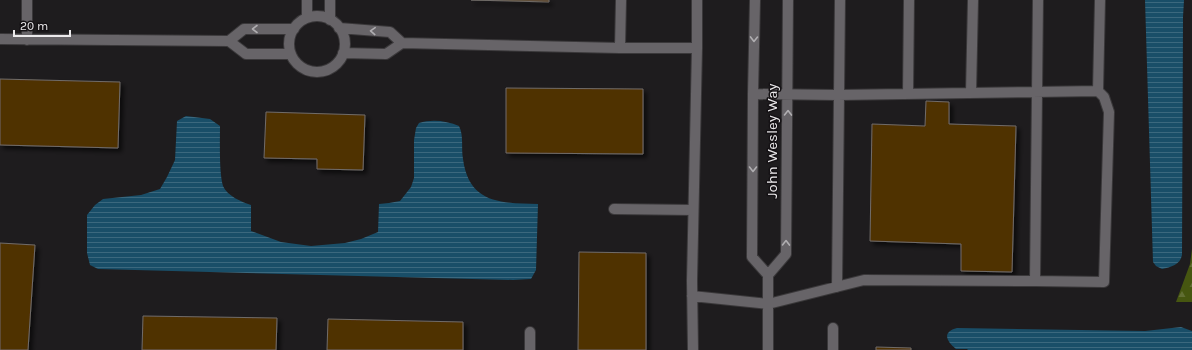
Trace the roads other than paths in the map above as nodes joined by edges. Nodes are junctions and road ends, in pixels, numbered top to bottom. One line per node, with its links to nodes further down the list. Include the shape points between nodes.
1 (27, 0): 18 (lane)
2 (307, 0): 13 (lane)
3 (330, 0): 14 (lane)
4 (620, 0): 21 (lane)
5 (697, 0): 22 (lane)
6 (755, 0): 28 (lane, John Wesley Way, one-way to 28)
7 (788, 0): 29 (lane, John Wesley Way)
8 (840, 0): 31 (lane)
9 (909, 0): 30 (lane)
10 (972, 0): 27 (lane)
11 (1038, 0): 25 (lane)
12 (1100, 0): 26 (lane)
13 (307, 18): 14 (lane, via 315,16); 16 (lane, via 299,22)
14 (330, 20): 15 (lane)
15 (339, 28): 20 (lane, one-way to 15, via 390,32); 23 (lane, via 344,37)
16 (294, 29): 19 (lane, one-way to 19, via 244,29); 24 (lane, via 289,45)
17 (0, 39): 18 (lane)
18 (27, 40): 19 (lane)
19 (229, 41): 24 (lane, via 246,54)
20 (402, 43): 21 (lane); 23 (lane, via 386,54)
21 (620, 48): 22 (lane)
22 (697, 48): 33 (lane)
23 (343, 53): 24 (lane, via 333,67 317,72 301,67)
24 (291, 54)
25 (1037, 91): 26 (lane); 27 (lane); 35 (lane)
26 (1098, 91): 35 (lane, via 1104,97 1109,112 1104,282)
27 (971, 93): 30 (lane)
28 (753, 94): 29 (lane); 34 (lane, John Wesley Way, one-way to 34, via 752,257)
29 (788, 94): 31 (lane); 34 (lane, John Wesley Way, one-way to 29, via 786,254)
30 (908, 94): 31 (lane)
31 (838, 95): 36 (lane)
32 (614, 209): 33 (lane)
33 (693, 210): 37 (lane)
34 (768, 275): 38 (lane)
35 (1035, 281): 36 (lane, via 864,280)
36 (837, 287): 38 (lane)
37 (692, 296): 38 (lane); 42 (lane)
38 (768, 304): 43 (lane)
39 (833, 328): 44 (lane)
40 (530, 332): 41 (lane)
41 (530, 350)
42 (693, 350)
43 (768, 350)
44 (833, 350)

